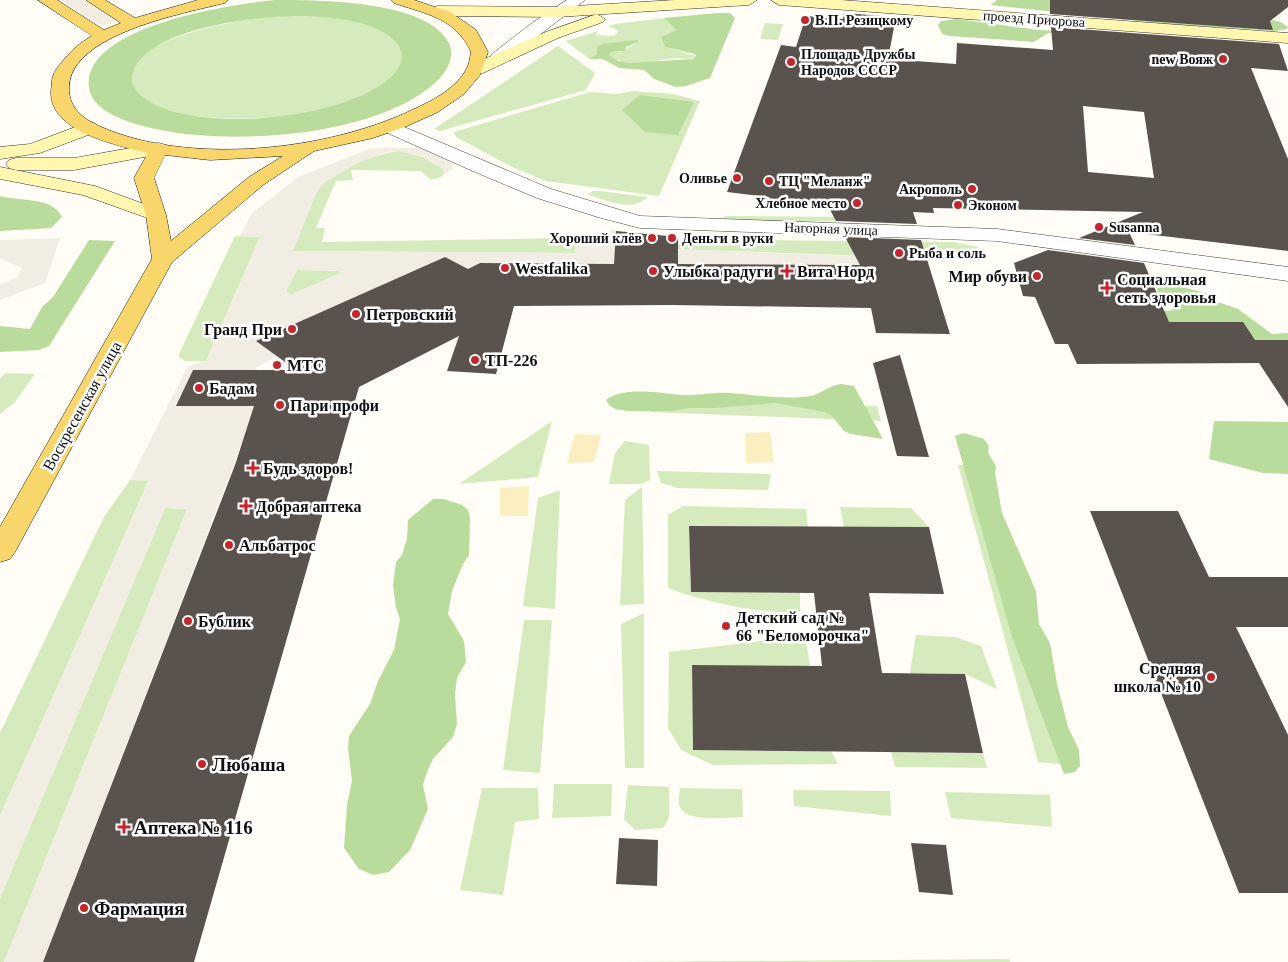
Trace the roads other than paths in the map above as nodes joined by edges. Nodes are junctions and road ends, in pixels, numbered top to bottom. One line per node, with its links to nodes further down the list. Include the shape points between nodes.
1 (46, 0): 13 (main road)
2 (94, 0): 12 (main road)
3 (220, 0): 12 (main road)
4 (398, 0): 10 (main road)
5 (577, 0): 11 (street)
6 (749, 0): 9 (street)
7 (760, 0): 8 (street, проезд Приорова)
8 (779, 0): 14 (street, проезд Приорова)
9 (643, 8): 11 (street); 15 (street, via 582,23)
10 (437, 11): 11 (street); 16 (main road, via 455,20 477,42 480,55)
11 (557, 12): 15 (street)
12 (132, 23): 13 (main road)
13 (104, 37): 18 (main road, via 69,63 59,82 58,92 67,111)
14 (1288, 38)
15 (498, 58): 16 (street)
16 (477, 69): 17 (main road, via 464,86 442,104)
17 (390, 127): 19 (main road); 26 (street, Нагорная улица, via 505,177 606,214 640,222 997,235)
18 (89, 128): 20 (main road); 21 (street, via 33,149)
19 (315, 146): 20 (main road, via 227,153); 25 (main road, Воскресенская улица, via 256,181)
20 (159, 149): 22 (street, via 74,164); 24 (main road, via 144,178)
21 (0, 153)
22 (0, 164)
23 (0, 174): 24 (street, via 88,190)
24 (156, 215): 25 (main road)
25 (163, 259): 27 (main road, Воскресенская улица)
26 (1288, 274)
27 (0, 552)

